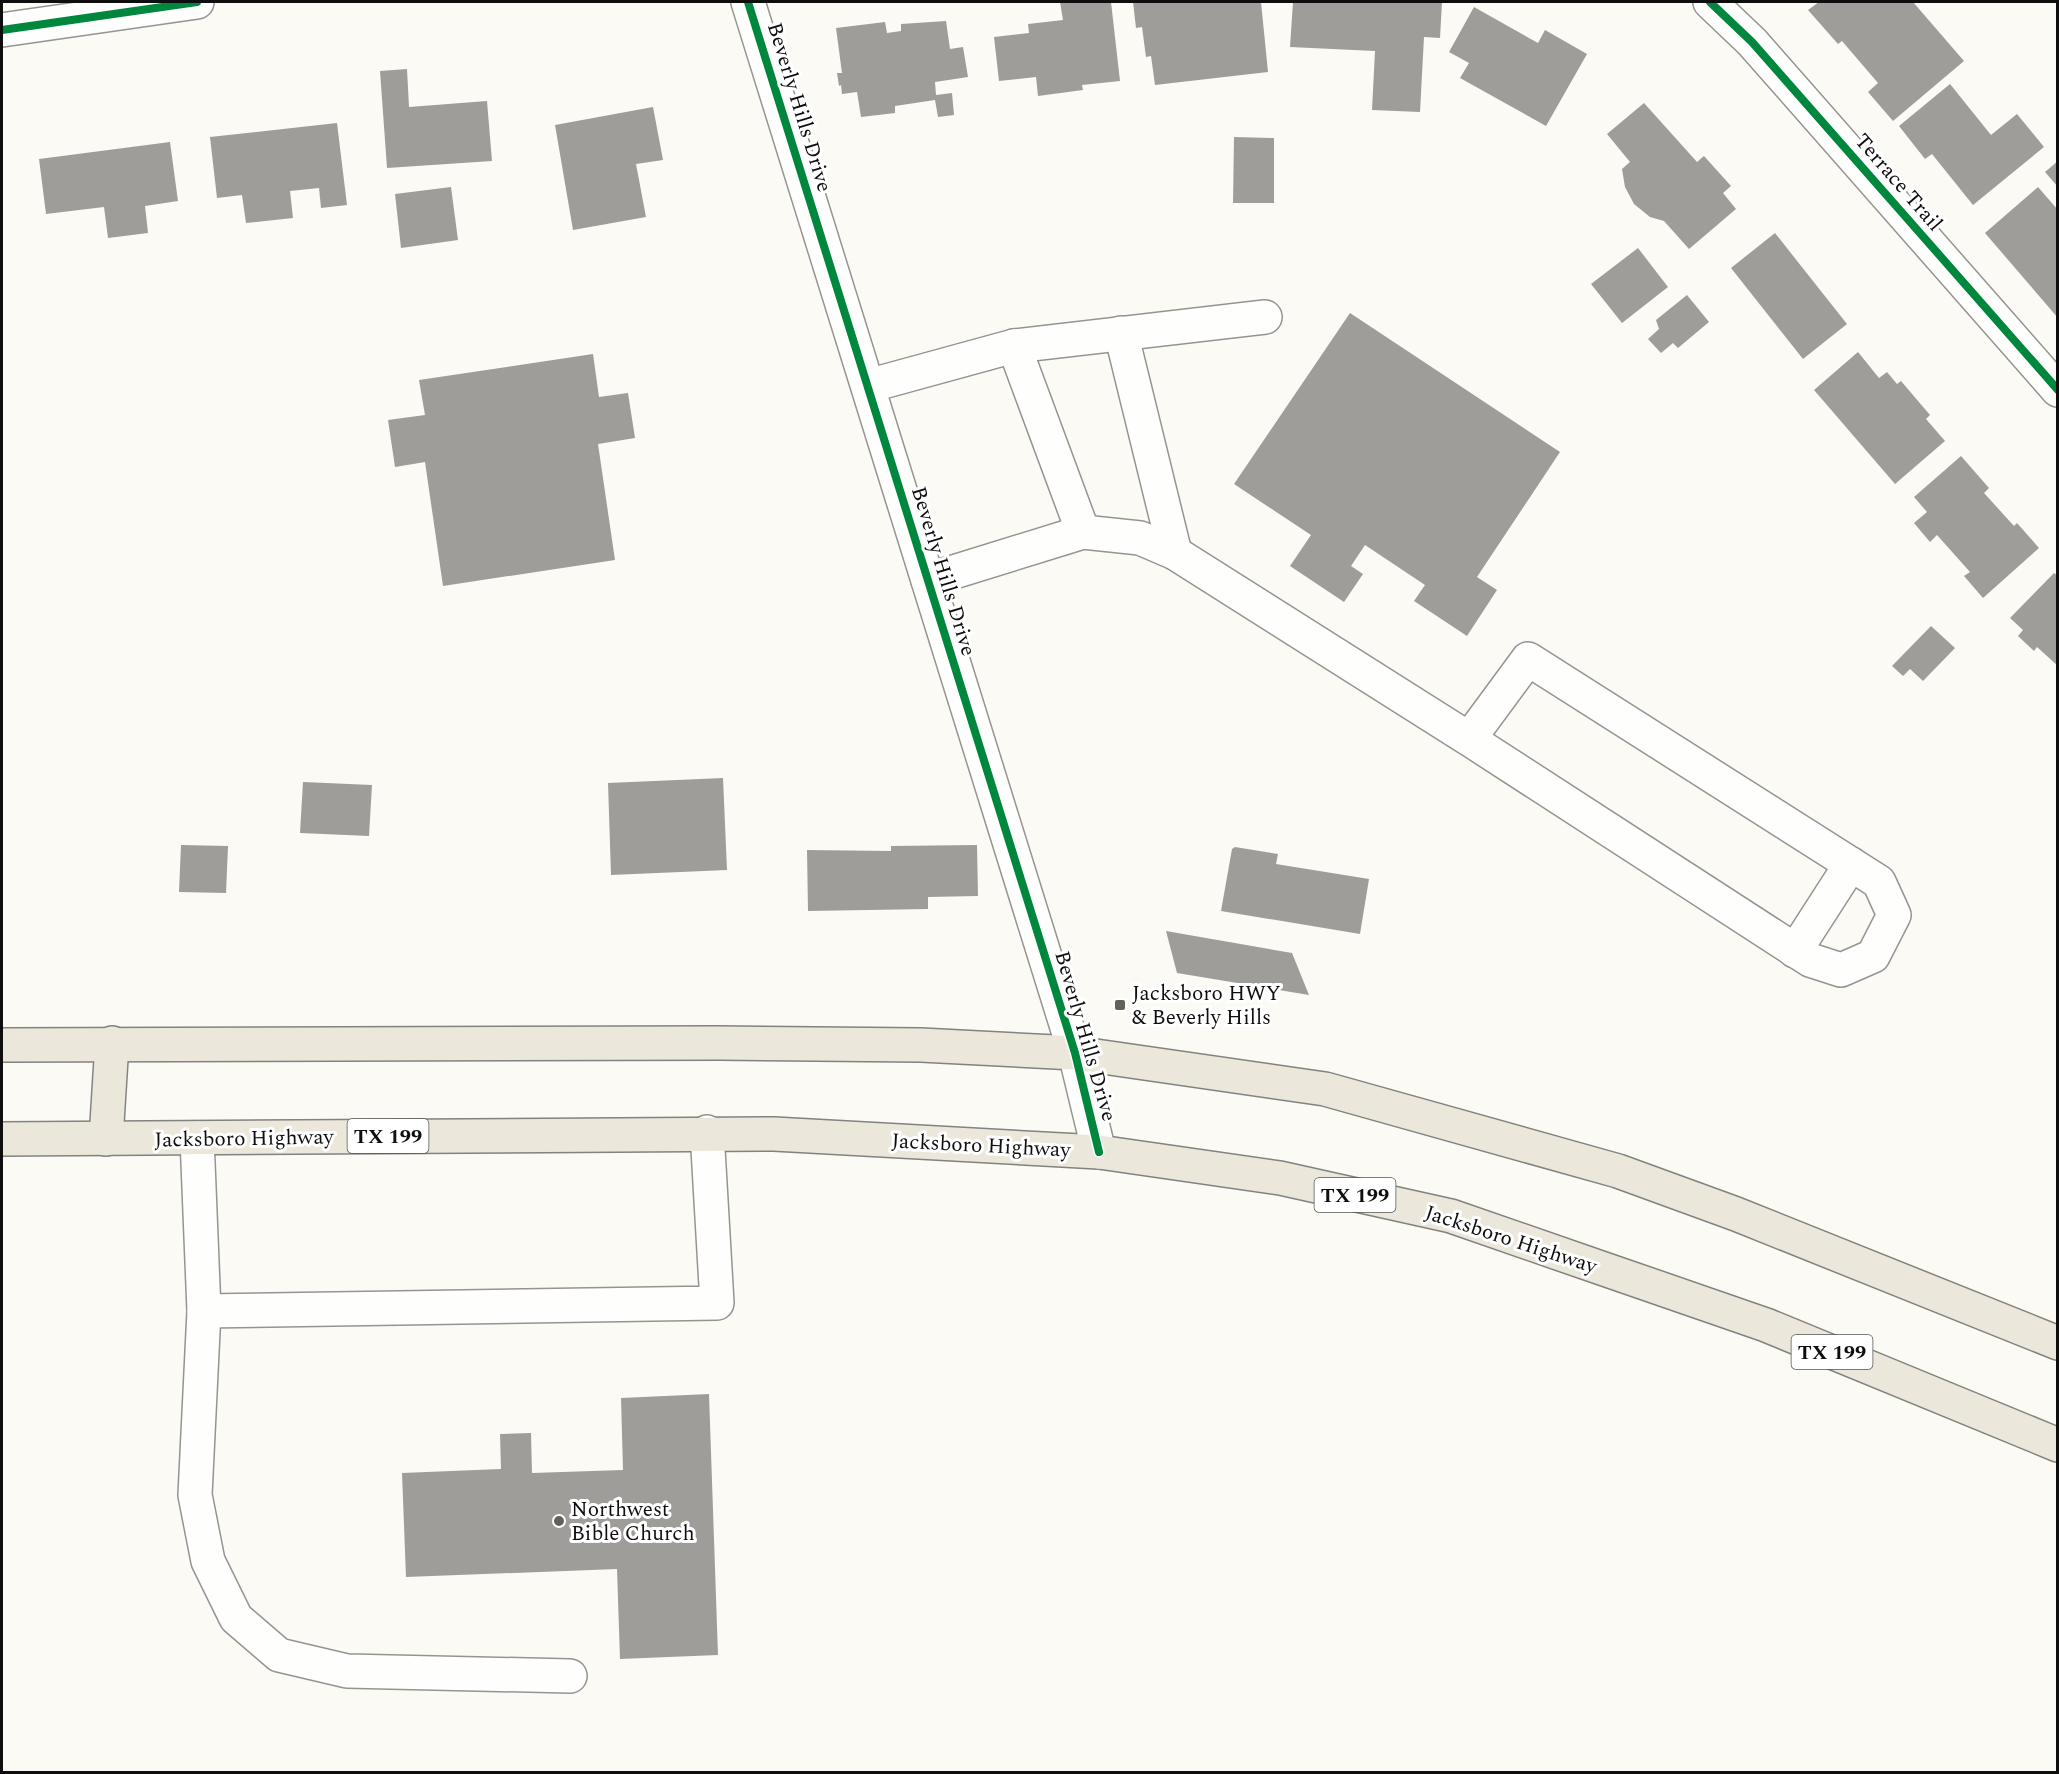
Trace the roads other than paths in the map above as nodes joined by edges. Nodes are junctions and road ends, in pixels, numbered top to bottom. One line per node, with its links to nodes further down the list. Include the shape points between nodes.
1 (197, 2): 4 (street)
2 (748, 2): 8 (street, Beverly Hills Drive)
3 (1722, 5): 9 (street, Terrace Trail)
4 (2, 30)
5 (1265, 317): 6 (street)
6 (1120, 333): 7 (street); 11 (street)
7 (1014, 346): 8 (street); 10 (street)
8 (868, 386): 12 (street, Beverly Hills Drive)
9 (2058, 390)
10 (1083, 532): 11 (street, via 1140,538); 12 (street)
11 (1175, 553): 13 (street)
12 (928, 580): 18 (street, Beverly Hills Drive)
13 (1469, 738): 14 (street, via 1528,659); 15 (street)
14 (1851, 864): 15 (street); 15 (street, via 1879,882 1894,915 1873,956 1841,970)
15 (1795, 951)
16 (112, 1043): 17 (main road); 18 (main road, via 718,1042 921,1045); 22 (main road)
17 (2, 1045)
18 (1075, 1053): 23 (street, Beverly Hills Drive); 25 (main road, via 1325,1089 1618,1171)
19 (707, 1132): 20 (main road, Jacksboro Highway / TX 199); 23 (main road, Jacksboro Highway / TX 199); 24 (street, via 717,1303)
20 (198, 1138): 22 (main road, Jacksboro Highway / TX 199); 24 (street)
21 (2, 1139): 22 (main road, Jacksboro Highway / TX 199)
22 (105, 1139)
23 (1099, 1152): 26 (main road, Jacksboro Highway / TX 199, via 1280,1178 1451,1216 1766,1325)
24 (204, 1311): 27 (street, via 195,1495 208,1561 236,1618 279,1655 347,1671)
25 (2058, 1343)
26 (2058, 1445)
27 (570, 1676)

